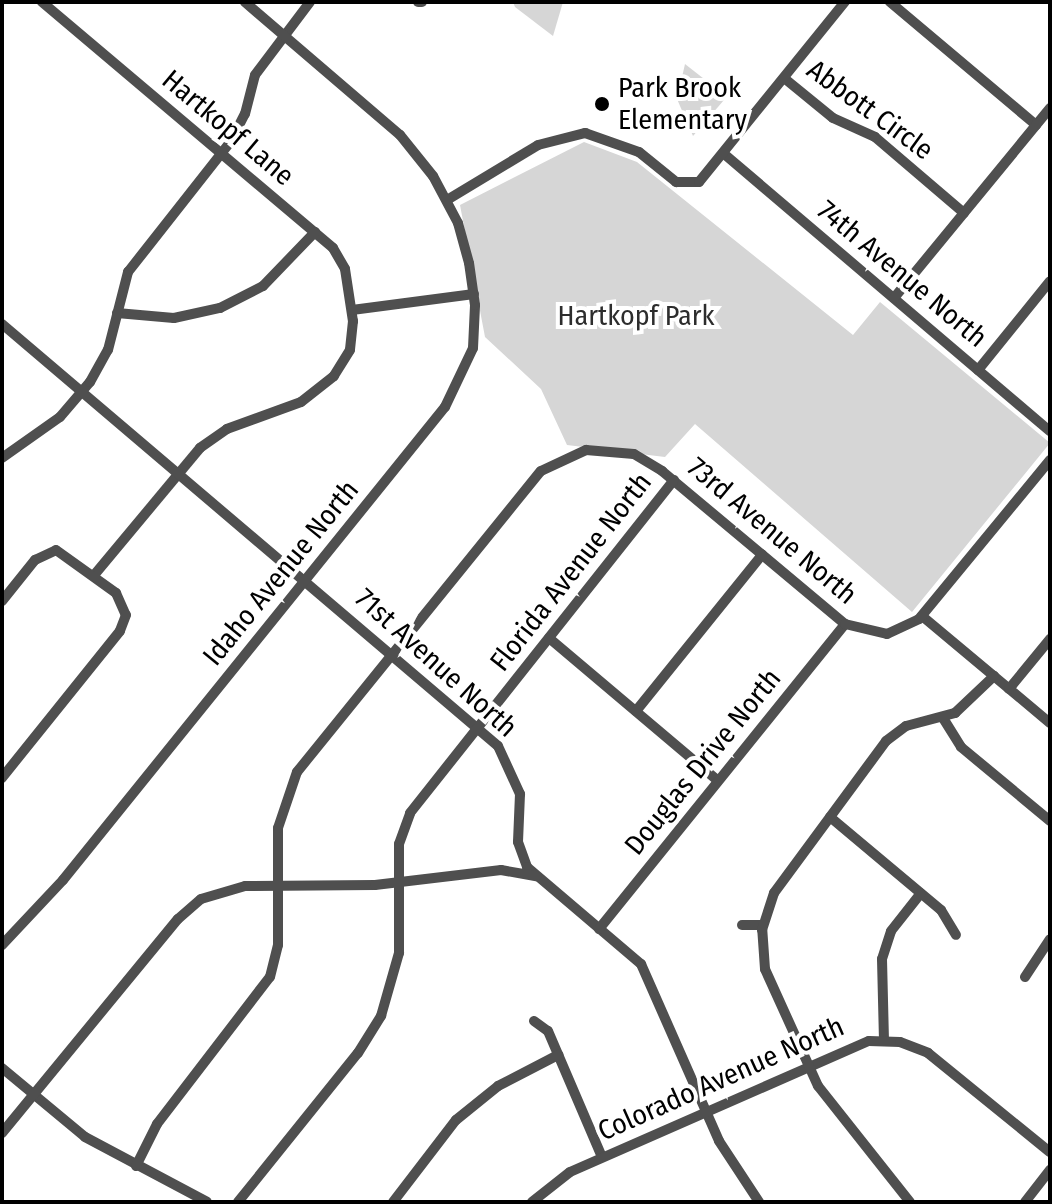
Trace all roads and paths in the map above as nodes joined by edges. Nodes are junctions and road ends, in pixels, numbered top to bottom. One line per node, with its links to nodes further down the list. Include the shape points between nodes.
1 (42, 2): 10 (street, Hartkopf Lane)
2 (245, 2): 6 (street)
3 (310, 2): 6 (street)
4 (845, 2): 7 (street)
5 (890, 2): 9 (street)
6 (284, 35): 10 (street, via 255,75 239,128); 12 (street, Idaho Avenue North, via 400,135)
7 (784, 78): 11 (street); 13 (street, Abbott Circle, via 833,118 875,137)
8 (1050, 108): 9 (street)
9 (1036, 125): 13 (street)
10 (221, 153): 14 (street, Hartkopf Lane); 19 (street, via 136,258)
11 (723, 153): 12 (street, via 699,182 690,185 676,182 639,152 585,133 538,145); 17 (street, 74th Avenue North)
12 (447, 200): 16 (street, Idaho Avenue North, via 464,243)
13 (964, 213): 17 (street)
14 (315, 232): 18 (street, Hartkopf Lane, via 340,258); 19 (street, via 263,286 220,308 174,318)
15 (1050, 281): 21 (street)
16 (474, 294): 18 (street); 30 (street, Idaho Avenue North, via 473,348 458,389)
17 (894, 298): 21 (street, 74th Avenue North)
18 (352, 310): 26 (street, Hartkopf Lane, via 350,350 334,376 282,412 213,438)
19 (117, 313): 22 (street, via 108,350)
20 (2, 324): 22 (street, 71st Avenue North)
21 (978, 370): 23 (street, 74th Avenue North)
22 (82, 392): 24 (street, via 47,429); 26 (street, 71st Avenue North)
23 (1050, 431)
24 (2, 458)
25 (1050, 460): 32 (street)
26 (178, 472): 29 (street, Hartkopf Lane); 30 (street, 71st Avenue North)
27 (674, 480): 28 (street, 73rd Avenue North); 34 (street, Florida Avenue North); 36 (street, 73rd Avenue North, via 634,454 602,449 554,461 529,483)
28 (762, 555): 33 (street, 73rd Avenue North); 39 (street)
29 (94, 575): 31 (street, via 65,552 49,551); 43 (street, via 122,599 124,624)
30 (306, 581): 36 (street, 71st Avenue North); 56 (street, Idaho Avenue North, via 63,880)
31 (2, 601)
32 (922, 616): 33 (street, 73rd Avenue North, via 910,627 887,634); 37 (street)
33 (845, 624): 44 (street, Douglas Drive North)
34 (549, 638): 39 (street); 42 (street, Florida Avenue North)
35 (1050, 639): 38 (street)
36 (392, 654): 42 (street, 71st Avenue North); 49 (street, 73rd Avenue North, via 308,756 288,790 278,828)
37 (994, 676): 38 (street); 40 (street, via 966,706)
38 (1009, 689): 41 (street)
39 (636, 711): 44 (street)
40 (943, 718): 45 (street, via 895,733); 46 (street, via 961,747)
41 (1050, 723)
42 (478, 727): 47 (street, 71st Avenue North, via 498,746 516,777 518,842); 48 (street, Florida Avenue North, via 410,813 399,844)
43 (2, 778)
44 (718, 781): 53 (street, Douglas Drive North)
45 (830, 817): 50 (street); 52 (street, via 774,893)
46 (1050, 821)
47 (536, 876): 48 (street, via 501,870); 53 (street, 71st Avenue North)
48 (398, 883): 49 (street); 71 (street, Florida Avenue North, via 399,953 381,1016 358,1053)
49 (277, 886): 63 (street, via 230,888 189,908); 68 (street, via 278,945 270,977 157,1124)
50 (921, 893): 54 (street, via 941,910); 59 (street, via 891,931 882,959)
51 (742, 925): 52 (street)
52 (763, 925): 61 (street, via 765,969)
53 (599, 929): 64 (street, 71st Avenue North, via 641,964)
54 (956, 935)
55 (1050, 939): 57 (street)
56 (2, 945)
57 (1025, 977)
58 (534, 1021): 60 (street, via 548,1031)
59 (884, 1041): 61 (street, Colorado Avenue North, via 855,1045); 66 (street, Colorado Avenue North, via 928,1053)
60 (558, 1055): 67 (street); 72 (street, via 498,1086 456,1120)
61 (808, 1066): 64 (street, Colorado Avenue North); 75 (street, via 825,1097)
62 (2, 1068): 63 (street)
63 (34, 1095): 65 (street); 68 (street, via 85,1137)
64 (706, 1111): 67 (street, Colorado Avenue North); 74 (street, 71st Avenue North)
65 (2, 1133)
66 (1050, 1152)
67 (602, 1157): 73 (street, Colorado Avenue North, via 570,1172)
68 (136, 1166): 70 (street)
69 (1050, 1170): 76 (street)
70 (207, 1202)
71 (238, 1202)
72 (393, 1202)
73 (532, 1202)
74 (759, 1202)
75 (910, 1202)
76 (1025, 1202)

